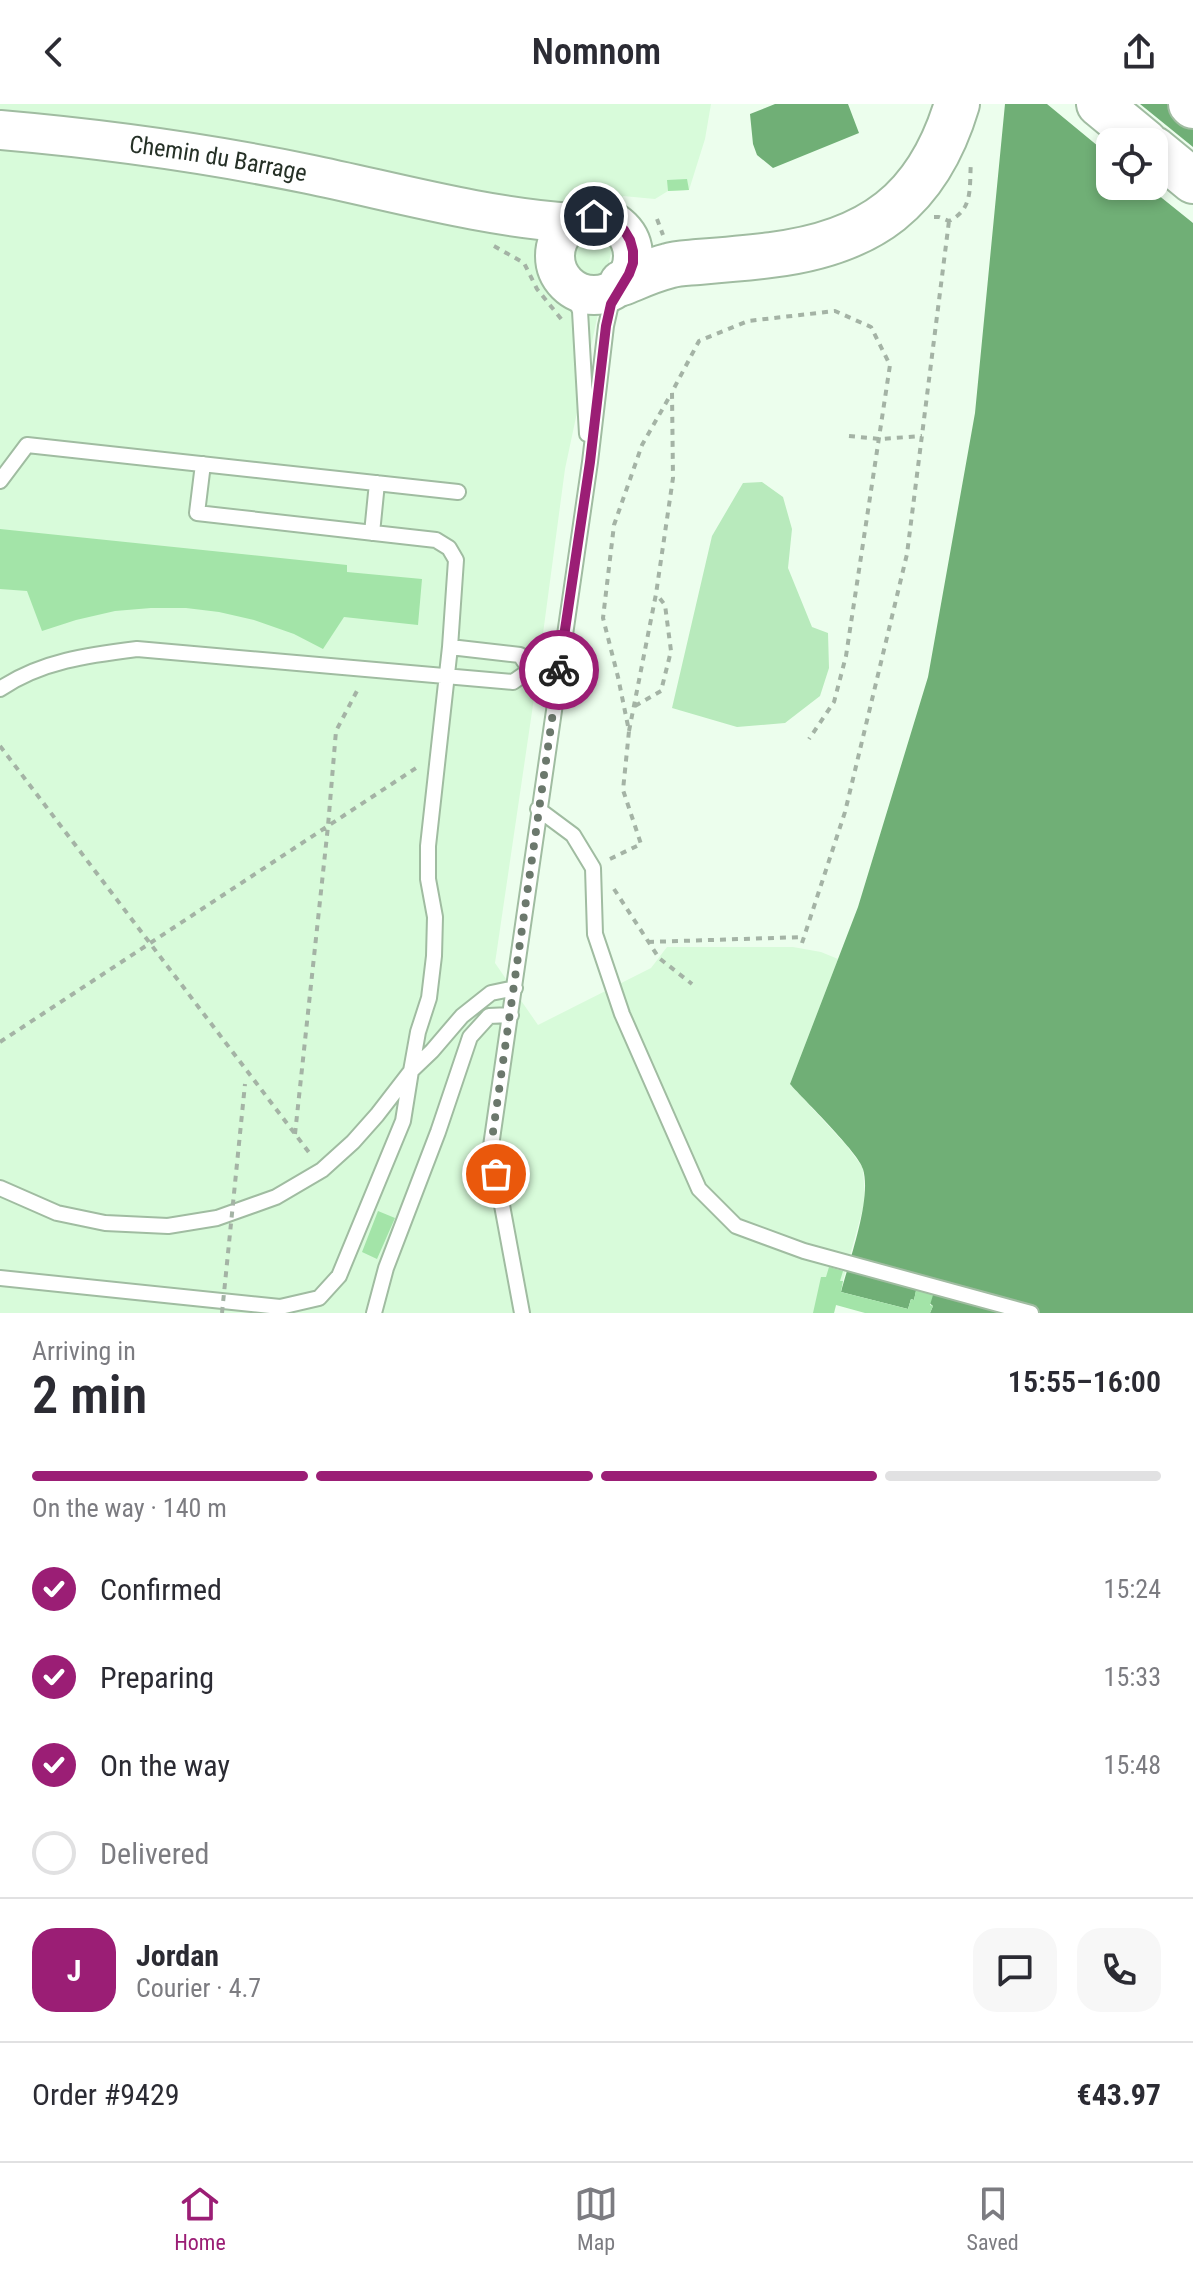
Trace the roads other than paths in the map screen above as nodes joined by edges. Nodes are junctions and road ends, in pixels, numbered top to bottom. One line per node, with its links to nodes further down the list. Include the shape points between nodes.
1 (957, 104): 10 (highway, via 922,179 877,223 841,241 807,249 670,265)
2 (1099, 104): 3 (highway)
3 (1128, 128)
4 (0, 130): 7 (main road, Chemin du Barrage, via 198,153)
5 (1168, 160): 6 (highway)
6 (1193, 181)
7 (434, 202): 8 (main road, Chemin du Barrage); 9 (main road, Chemin du Barrage, via 524,242)
8 (572, 223): 9 (main road, via 555,249); 10 (main road, Chemin du Barrage, via 594,216 624,230 633,263)
9 (564, 278): 10 (main road, via 591,295); 11 (lane, via 580,311)
10 (622, 283): 11 (lane, via 606,326)
11 (590, 462): 19 (lane)
12 (203, 464): 13 (lane, via 27,445); 14 (lane); 16 (lane, via 197,513)
13 (0, 481)
14 (377, 483): 15 (lane); 16 (lane)
15 (458, 492)
16 (372, 533): 17 (lane, via 436,540 449,548 456,560)
17 (450, 647): 18 (lane, via 520,655); 20 (lane)
18 (530, 670): 19 (lane); 20 (lane, via 513,682)
19 (558, 673): 22 (lane)
20 (446, 676): 21 (lane, via 137,649 75,657 15,678); 25 (lane, via 428,846 434,956)
21 (0, 689)
22 (538, 809): 23 (lane); 30 (lane, via 573,835 593,868 595,934 622,1014 699,1189 736,1226 804,1251)
23 (515, 988): 24 (lane); 25 (lane, via 491,993 462,1016)
24 (511, 1015): 28 (lane, via 489,1016 470,1037); 29 (lane, via 491,1146)
25 (411, 1071): 26 (lane, via 353,1142 322,1170 276,1197 217,1218 168,1226 105,1223 57,1213); 27 (lane, via 403,1121 339,1276 319,1298 280,1307)
26 (0, 1188)
27 (0, 1278)
28 (374, 1313)
29 (522, 1313)
30 (1031, 1313)

